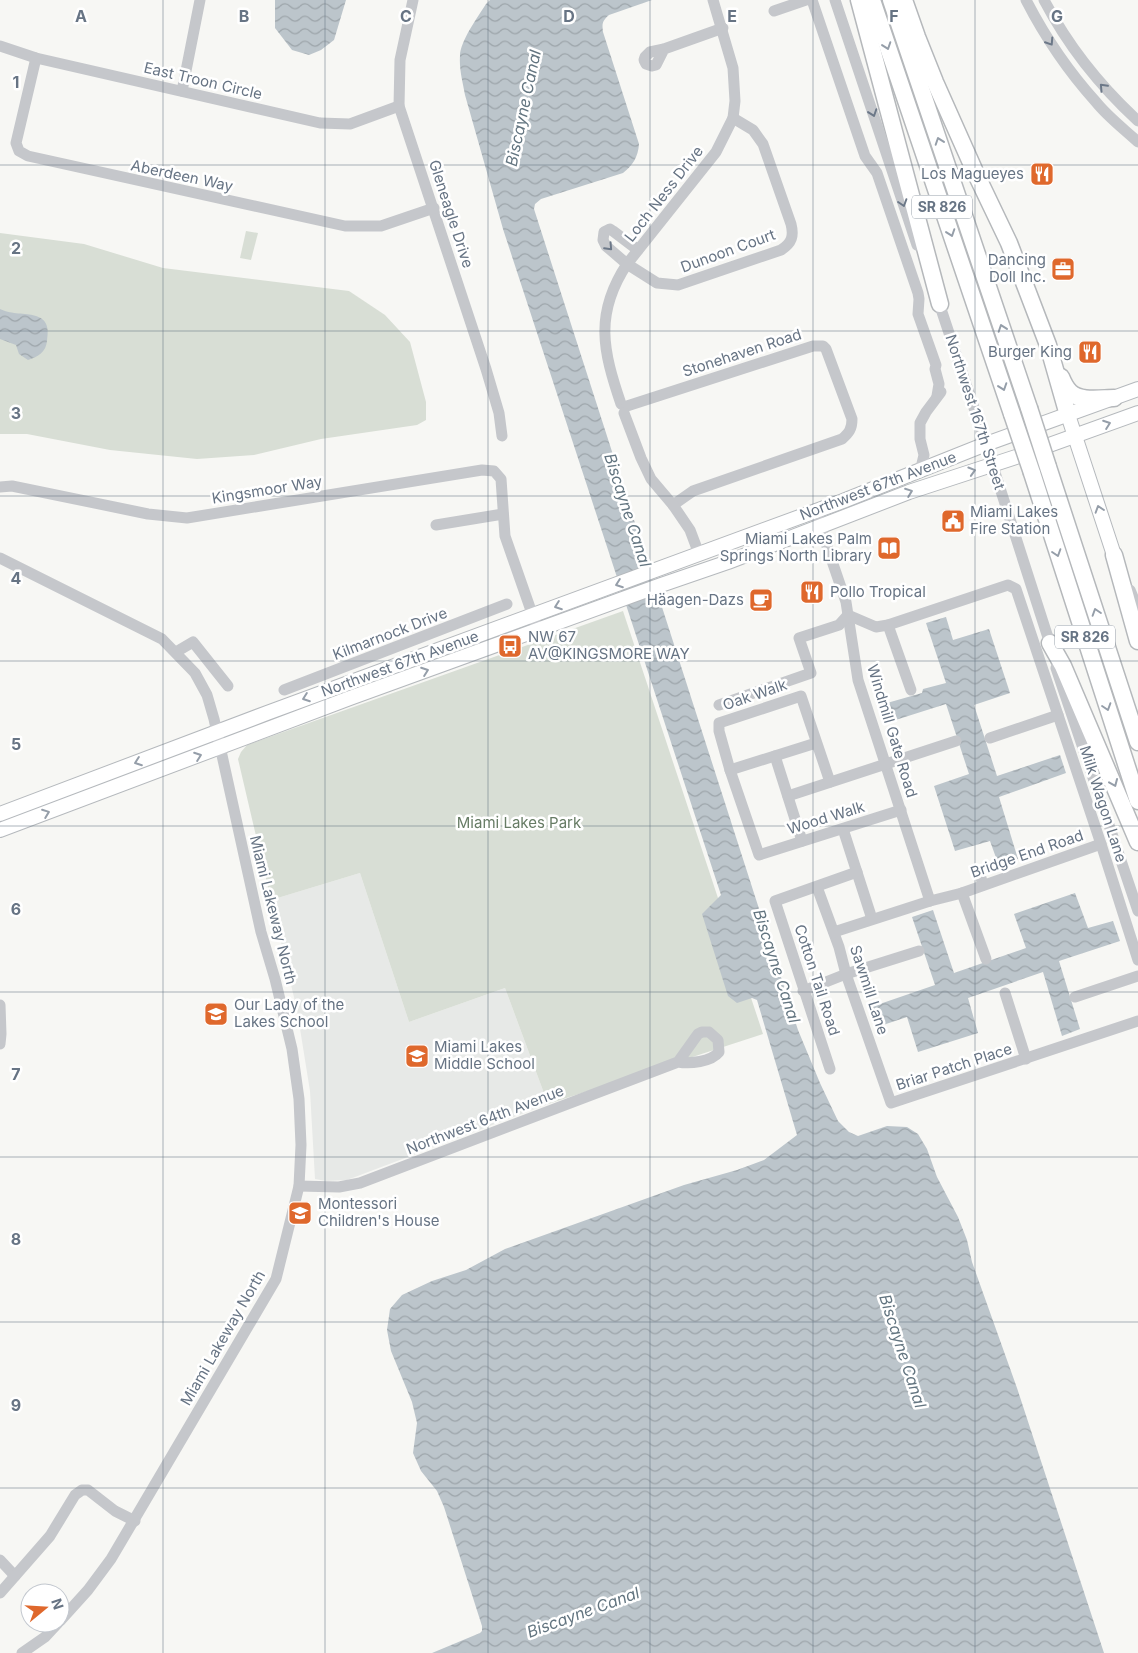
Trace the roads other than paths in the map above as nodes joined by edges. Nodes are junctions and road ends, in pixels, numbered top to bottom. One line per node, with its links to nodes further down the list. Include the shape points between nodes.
1 (200, 0): 20 (street)
2 (413, 0): 21 (street, Gleneagle Drive, via 400,60)
3 (713, 0): 14 (street, Loch Ness Drive)
4 (806, 0): 13 (street)
5 (812, 0): 39 (street, via 865,156 876,169 918,292 918,314 936,365 939,384 937,396 919,426)
6 (835, 0): 28 (street, Northwest 167th Street, one-way to 28, via 924,266)
7 (859, 0): 28 (highway)
8 (872, 0): 79 (highway, SR 826, one-way to 79, bridge, via 1032,473)
9 (891, 0): 71 (highway, SR 826, one-way to 9, bridge)
10 (904, 0): 29 (highway, via 939,90 1009,243)
11 (1026, 0): 19 (street, one-way to 19, via 1048,40)
12 (1044, 0): 18 (street)
13 (774, 11)
14 (723, 28): 16 (street); 22 (street, Loch Ness Drive, via 734,68)
15 (0, 46): 17 (street, East Troon Circle)
16 (664, 49)
17 (36, 58): 20 (street, East Troon Circle); 25 (street, Aberdeen Way, via 16,143 19,151 28,156 345,226 380,226)
18 (1082, 61): 19 (street); 23 (street, one-way to 18)
19 (1071, 72): 24 (street, via 1097,104)
20 (182, 91): 21 (street, East Troon Circle, via 320,123 350,124)
21 (399, 106): 25 (street, Gleneagle Drive)
22 (733, 118): 26 (street, Loch Ness Drive, via 716,152); 27 (street, Dunoon Court, via 753,130 763,144 793,231 791,242 781,250 678,285 657,283)
23 (1138, 121)
24 (1138, 142)
25 (434, 208): 35 (street, Gleneagle Drive, via 499,413)
26 (638, 250): 27 (street, Loch Ness Drive); 27 (street, Dunoon Court, one-way to 27, via 610,229 604,232 606,246)
27 (627, 264): 32 (street, Loch Ness Drive, via 616,280 604,330 608,360)
28 (940, 304): 37 (street, Northwest 167th Street)
29 (1055, 368): 31 (highway, via 1072,394 1084,398); 34 (highway)
30 (1138, 389): 31 (main road, Northwest 67th Avenue)
31 (1114, 398): 34 (main road, Northwest 67th Avenue)
32 (624, 408): 42 (street, Loch Ness Drive, via 641,458 652,479); 42 (street, Stonehaven Road, via 813,346 826,349 852,420 848,435 692,491)
33 (1138, 413): 36 (main road, Northwest 67th Avenue, one-way to 33)
34 (1068, 415): 36 (main road); 37 (main road, Northwest 67th Avenue)
35 (502, 436)
36 (1076, 436): 38 (main road, Northwest 67th Avenue); 48 (main road, one-way to 36)
37 (986, 444): 38 (street, Northwest 167th Street); 39 (main road, Northwest 67th Avenue)
38 (993, 465): 40 (main road, Northwest 67th Avenue, one-way to 38); 59 (street, Northwest 167th Street)
39 (928, 468): 40 (street); 43 (main road, Northwest 67th Avenue)
40 (934, 483): 46 (main road, Northwest 67th Avenue, one-way to 40)
41 (0, 487): 44 (street, Kingsmoor Way, via 12,486 148,514 187,518 482,470 494,471 501,479)
42 (673, 505): 47 (street, Loch Ness Drive, via 690,530)
43 (815, 511): 46 (street, Windmill Gate Road); 47 (main road, Northwest 67th Avenue)
44 (503, 514): 45 (street); 54 (street, Kingsmoor Way, via 505,536)
45 (436, 525)
46 (821, 527): 50 (main road, Northwest 67th Avenue); 55 (street, Windmill Gate Road)
47 (699, 554): 50 (main road); 51 (main road, via 698,560); 54 (main road, Northwest 67th Avenue, one-way to 54)
48 (1114, 555): 53 (street); 58 (highway)
49 (0, 558): 60 (street, Miami Lakeway North, via 162,639)
50 (728, 562): 51 (main road, Northwest 67th Avenue)
51 (682, 577): 57 (main road, Northwest 67th Avenue)
52 (507, 604): 64 (street, Kilmarnock Drive)
53 (1138, 608)
54 (533, 615): 57 (street, Kingsmoor Way); 61 (main road, Northwest 67th Avenue)
55 (848, 615): 56 (street, via 876,627); 66 (street, via 839,625 799,638 810,673); 75 (street, Windmill Gate Road, via 858,680)
56 (888, 625): 65 (street); 67 (street, Milk Wagon Lane, via 1008,585 1016,589)
57 (538, 630): 63 (main road, Northwest 67th Avenue, one-way to 57)
58 (1138, 642)
59 (1050, 643): 85 (highway, one-way to 85, via 1063,666); 93 (street, Northwest 167th Street)
60 (176, 652): 62 (street, via 193,642); 68 (street, Miami Lakeway North, via 195,673 207,694)
61 (374, 673): 63 (main road); 68 (main road, Northwest 67th Avenue, one-way to 68)
62 (228, 686)
63 (380, 687): 73 (main road, Northwest 67th Avenue)
64 (284, 690)
65 (911, 690)
66 (719, 706)
67 (1058, 715): 69 (street); 86 (street, Milk Wagon Lane)
68 (217, 733): 73 (street, Miami Lakeway North); 81 (main road, Northwest 67th Avenue, one-way to 81)
69 (990, 738)
70 (956, 741): 75 (street)
71 (1138, 742)
72 (816, 743): 74 (street); 76 (street, Oak Walk, via 801,696 719,724); 77 (street)
73 (220, 747): 83 (main road, Northwest 67th Avenue, one-way to 73); 111 (street, Miami Lakeway North, via 261,932 292,1049 299,1099)
74 (775, 756): 76 (street); 78 (street)
75 (885, 763): 77 (street); 80 (street, Windmill Gate Road)
76 (730, 770): 84 (street, Wood Walk, via 759,855)
77 (830, 782): 78 (street)
78 (788, 796): 84 (street)
79 (1138, 801)
80 (901, 810): 82 (street, Wood Walk); 92 (street, Windmill Gate Road)
81 (0, 814)
82 (844, 829): 84 (street, Wood Walk); 88 (street)
83 (0, 830)
84 (802, 841)
85 (1138, 842)
86 (1101, 844): 89 (street, Bridge End Road); 98 (street, Milk Wagon Lane)
87 (979, 871): 89 (street)
88 (857, 872): 90 (street); 94 (street)
89 (983, 885): 91 (street, Bridge End Road)
90 (816, 887): 95 (street, Sawmill Lane); 101 (street, Cotton Tail Road, via 775,901)
91 (962, 893): 92 (street, Bridge End Road); 97 (street, Bridge End Road)
92 (930, 901): 94 (street, Bridge End Road)
93 (1138, 911)
94 (872, 919): 95 (street, Bridge End Road)
95 (834, 932): 99 (street, Sawmill Lane)
96 (919, 951): 99 (street)
97 (986, 959)
98 (1138, 960)
99 (846, 974): 101 (street); 110 (street, Sawmill Lane)
100 (1138, 976): 103 (street)
101 (803, 991): 109 (street, Cotton Tail Road)
102 (1005, 993): 107 (street, Briar Patch Place)
103 (1075, 997)
104 (0, 1005): 106 (street)
105 (1138, 1021): 107 (street, Briar Patch Place)
106 (0, 1044)
107 (1026, 1059): 110 (street, Briar Patch Place)
108 (678, 1062): 111 (street, Northwest 64th Avenue, via 360,1183 339,1187)
109 (830, 1069)
110 (891, 1103)
111 (299, 1186): 112 (street, Miami Lakeway North, via 276,1279)
112 (135, 1521): 114 (street, via 115,1511 88,1490 82,1490 50,1536); 116 (street, Miami Lakeway North, via 111,1559)
113 (0, 1560): 114 (street)
114 (15, 1576): 115 (street)
115 (0, 1593)
116 (70, 1609)
117 (49, 1633): 118 (street, Miami Lakeway North)
118 (22, 1653)

